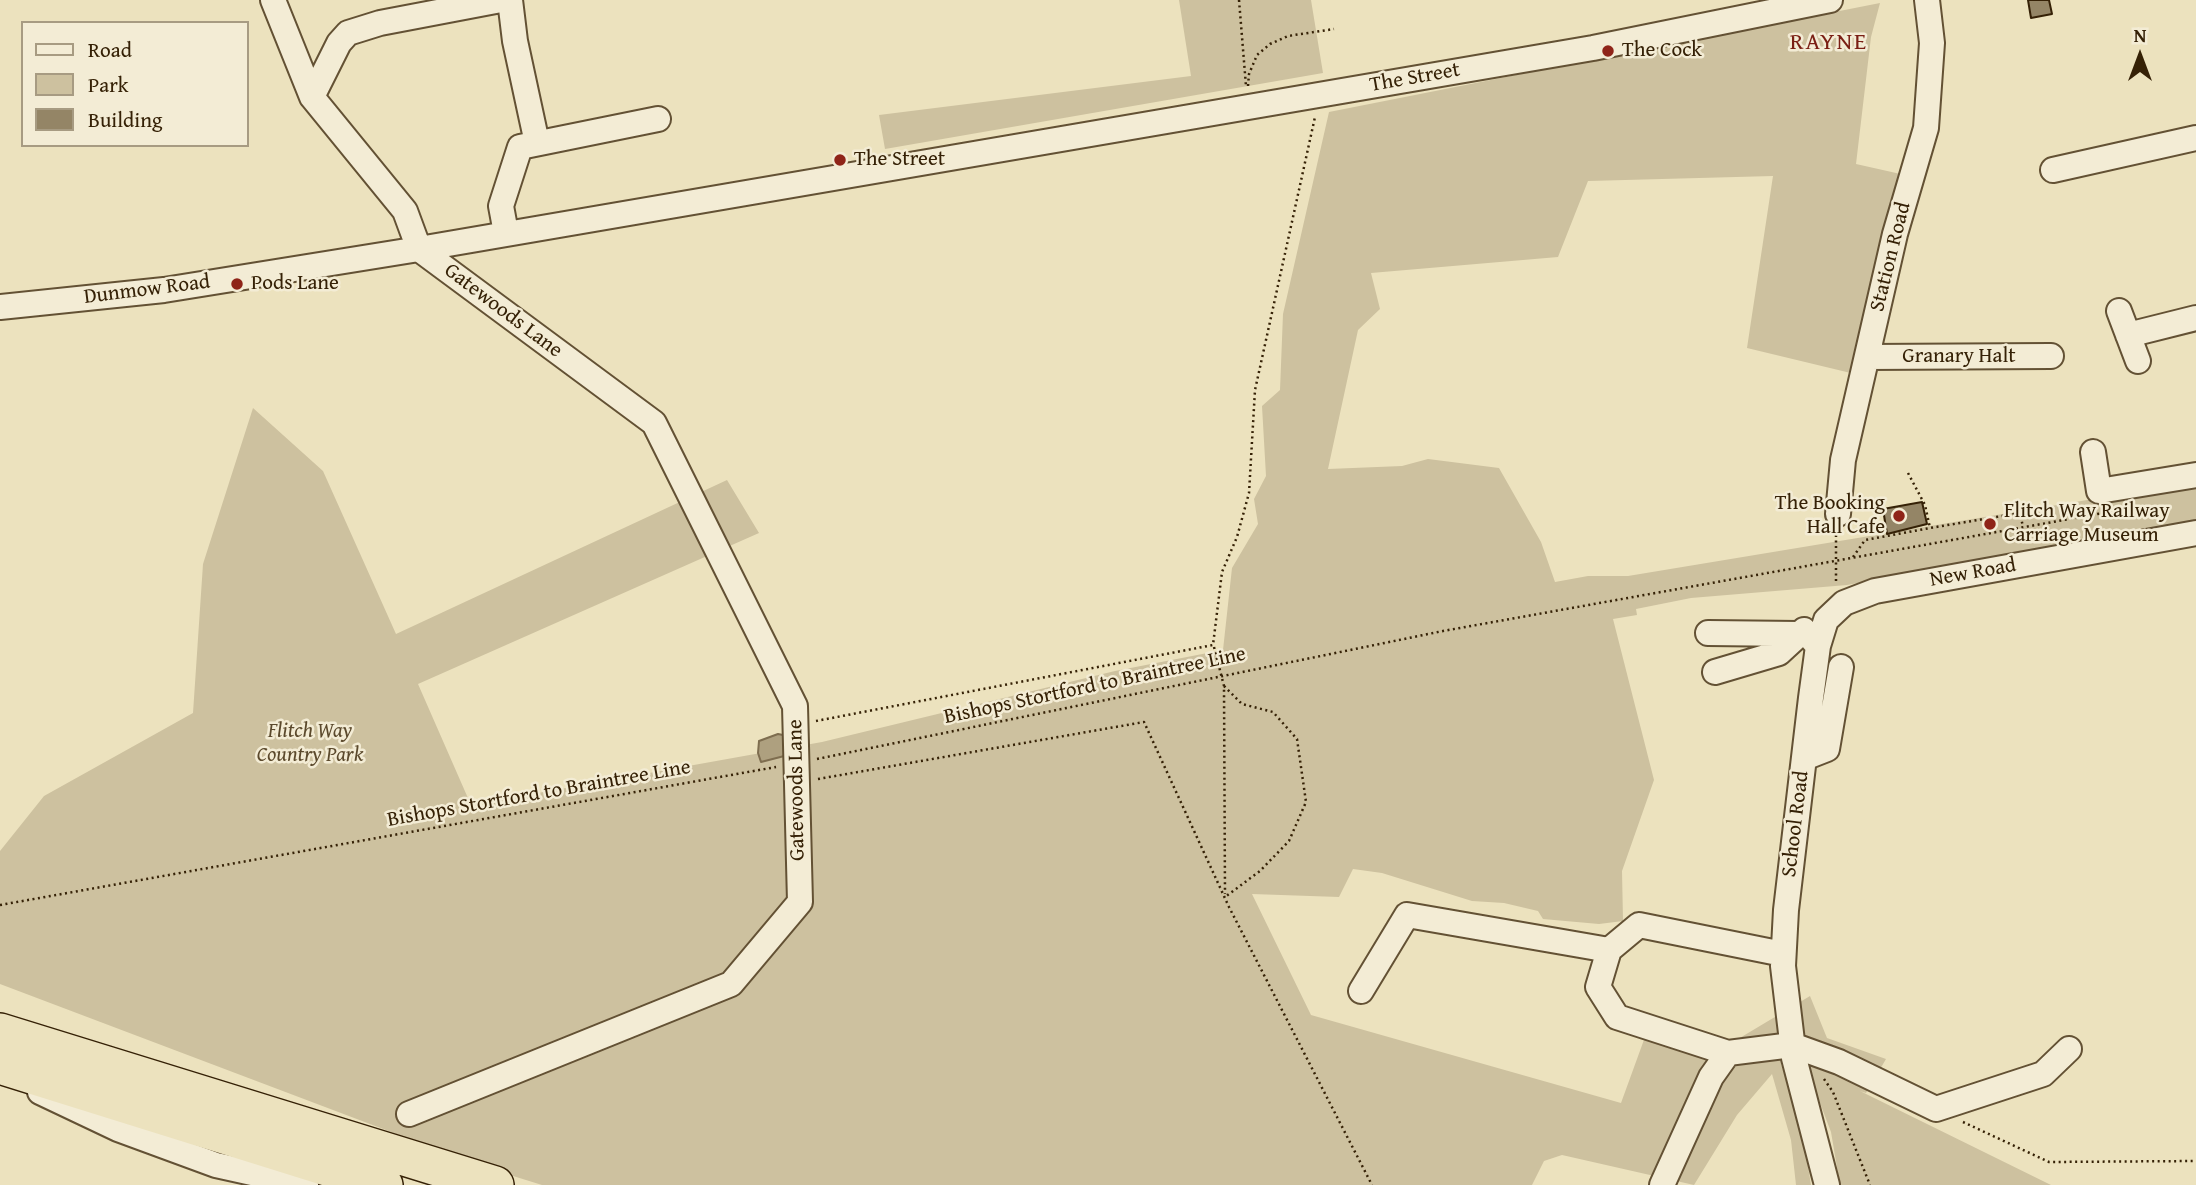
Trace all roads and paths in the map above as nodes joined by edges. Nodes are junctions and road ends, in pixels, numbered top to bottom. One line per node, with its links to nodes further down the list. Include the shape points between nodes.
1 (273, 0): 10 (street)
2 (501, 0): 10 (street, via 348,33)
3 (510, 0): 14 (street)
4 (1239, 0): 11 (path)
5 (1830, 0): 7 (street, The Street)
6 (1927, 0): 23 (street, Station Road, via 1932,43 1926,128 1895,234)
7 (1786, 4): 9 (street, The Street, via 1593,48)
8 (1334, 29): 11 (path, via 1288,36 1257,55 1248,74)
9 (1317, 95): 11 (street, The Street); 38 (path, via 1314,128 1255,390 1250,493 1222,572)
10 (312, 97): 17 (street, via 405,211)
11 (1248, 107): 16 (street, The Street)
12 (658, 119): 14 (street)
13 (2196, 138): 15 (street)
14 (537, 143): 16 (street, via 520,147 501,206)
15 (2053, 170)
16 (506, 233): 17 (street, The Street)
17 (419, 249): 18 (street, Dunmow Road, via 164,290); 42 (street, Gatewoods Lane, via 654,423 795,706)
18 (0, 307)
19 (2119, 311): 21 (street)
20 (2196, 318): 21 (street)
21 (2128, 335): 24 (street)
22 (2051, 356): 23 (street, Granary Halt)
23 (1867, 357): 29 (street, Station Road, via 1843,460)
24 (2138, 361)
25 (2093, 452): 27 (street, via 2099,491)
26 (1908, 473): 31 (path, via 1925,505)
27 (2196, 475)
28 (2103, 513): 30 (path, Bishops Stortford to Braintree Line)
29 (1838, 514): 34 (path)
30 (2023, 527): 31 (path, via 2020,513); 33 (path, Bishops Stortford to Braintree Line)
31 (1930, 528): 33 (path, via 1865,540)
32 (2196, 533): 35 (street, New Road, via 1875,591)
33 (1853, 557): 34 (path, Bishops Stortford to Braintree Line)
34 (1835, 560): 35 (path); 44 (path, Bishops Stortford to Braintree Line, via 1443,631)
35 (1836, 608): 37 (street, School Road)
36 (1708, 633): 37 (street)
37 (1808, 640): 40 (street, via 1770,657); 43 (street, School Road)
38 (1213, 645): 41 (path); 42 (path)
39 (1841, 667): 43 (street, via 1827,748)
40 (1715, 672)
41 (1224, 686): 45 (path); 45 (path, via 1242,704 1273,712 1297,739 1306,802 1289,841)
42 (796, 725): 44 (street, Gatewoods Lane)
43 (1804, 758): 48 (street, School Road)
44 (797, 772): 45 (path, via 1144,722); 46 (path, Bishops Stortford to Braintree Line); 57 (street, Gatewoods Lane, via 800,902 731,984)
45 (1225, 897): 62 (path)
46 (0, 905)
47 (1609, 950): 48 (street, via 1639,925); 49 (street, via 1407,915); 53 (street, via 1598,987 1617,1017)
48 (1783, 954): 51 (street, School Road)
49 (1361, 991)
50 (0, 1031): 61 (highway)
51 (1800, 1049): 53 (street); 56 (street, via 1839,1062); 64 (street, School Road); 65 (path, via 1833,1092)
52 (2068, 1049): 56 (street, via 2043,1074)
53 (1728, 1053): 63 (street, via 1711,1077)
54 (0, 1065): 60 (highway)
55 (0, 1073): 59 (street, via 118,1129 216,1165)
56 (1936, 1109): 58 (path, via 2049,1162)
57 (409, 1114)
58 (2196, 1161)
59 (306, 1185)
60 (384, 1185)
61 (495, 1185)
62 (1372, 1185)
63 (1662, 1185)
64 (1826, 1185)
65 (1870, 1185)

